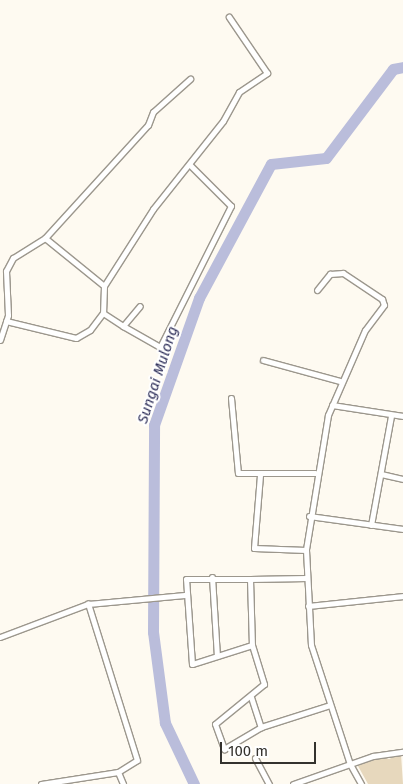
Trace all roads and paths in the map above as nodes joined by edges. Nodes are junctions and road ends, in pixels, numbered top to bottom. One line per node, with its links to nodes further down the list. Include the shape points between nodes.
1 (229, 17): 3 (street, via 266,73 239,92)
2 (190, 79): 4 (street, via 153,112 148,125)
3 (190, 165): 5 (street, via 153,209); 10 (street, via 231,206 160,346)
4 (45, 238): 5 (street); 9 (street, via 18,253 6,271)
5 (104, 286): 8 (street)
6 (317, 290): 13 (street, via 330,274 343,273 383,301)
7 (140, 306): 10 (street)
8 (103, 313): 9 (street, via 90,330 76,338); 10 (street)
9 (6, 321): 11 (street)
10 (123, 326)
11 (0, 340)
12 (263, 360): 13 (street)
13 (340, 381): 15 (street)
14 (231, 398): 20 (street, via 238,473)
15 (332, 405): 16 (street); 18 (street)
16 (391, 416): 17 (street); 19 (street)
17 (403, 416)
18 (315, 473): 20 (street); 22 (street)
19 (381, 474): 21 (street); 23 (street)
20 (260, 475): 25 (street, via 254,548)
21 (403, 479)
22 (308, 516): 23 (street); 25 (street)
23 (371, 525): 24 (street)
24 (403, 529)
25 (306, 550): 27 (street)
26 (212, 576): 28 (street); 29 (street, via 190,576); 35 (street)
27 (307, 578): 28 (street); 32 (street)
28 (250, 579): 34 (street)
29 (185, 595): 31 (street); 35 (street, via 192,664)
30 (403, 596): 32 (street)
31 (88, 604): 33 (street); 42 (street, via 137,760)
32 (308, 606): 37 (street, via 311,645)
33 (0, 637)
34 (252, 646): 35 (street); 36 (street, via 264,684)
35 (217, 656)
36 (251, 697): 38 (street); 38 (street, via 215,724 216,730 225,749)
37 (330, 705): 38 (street); 41 (street)
38 (261, 727)
39 (403, 752): 41 (street)
40 (254, 758): 45 (street)
41 (350, 764): 46 (street); 47 (street)
42 (118, 772): 43 (street); 44 (street)
43 (41, 784)
44 (124, 784)
45 (268, 784)
46 (293, 784)
47 (361, 784)

